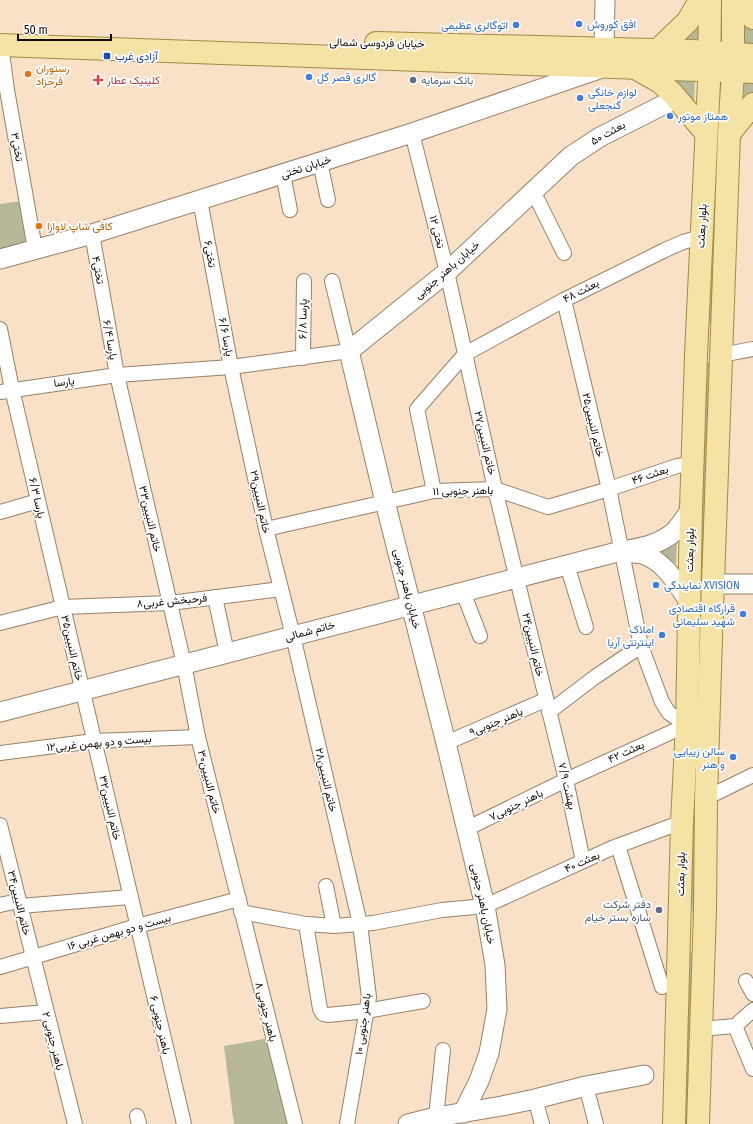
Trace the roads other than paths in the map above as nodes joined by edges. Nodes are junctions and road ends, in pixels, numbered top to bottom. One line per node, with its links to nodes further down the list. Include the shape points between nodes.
1 (605, 0): 7 (street)
2 (700, 0): 6 (main road, via 688,21)
3 (710, 0): 8 (main road, بلوار بعثت)
4 (744, 4): 9 (main road)
5 (0, 41): 7 (main road, خیابان فردوسی شمالی); 11 (street, تختی۳)
6 (658, 50): 7 (main road, خیابان فردوسی شمالی); 8 (main road, خیابان فردوسی شمالی)
7 (607, 58): 10 (main road, خیابان فردوسی شمالی); 14 (street, خیابان تختی)
8 (709, 61): 9 (main road); 10 (main road, خیابان فردوسی شمالی); 15 (main road, بلوار بعثت)
9 (743, 63): 16 (main road)
10 (634, 67): 15 (main road, via 660,82)
11 (4, 90): 26 (street, تختی۳)
12 (668, 102): 17 (street, بعثت ۵۰, via 600,137)
13 (753, 104): 16 (main road)
14 (412, 133): 18 (street, خیابان تختی); 29 (street, تختی ۱۲)
15 (706, 133): 25 (main road, بلوار بعثت)
16 (729, 134): 40 (main road)
17 (571, 156): 20 (street, خیابان باهنر جنوبی)
18 (320, 162): 19 (street, خیابان تختی); 22 (street)
19 (283, 174): 21 (street, خیابان تختی); 23 (street)
20 (534, 191): 27 (street); 29 (street, خیابان باهنر جنوبی)
21 (200, 200): 24 (street, خیابان تختی); 34 (street, تختی۶)
22 (328, 200)
23 (290, 210)
24 (92, 234): 26 (street, خیابان تختی); 33 (street, تختی۴)
25 (701, 237): 32 (street, بعثت ۴۸, via 665,250); 39 (main road, بلوار بعثت)
26 (36, 249): 28 (street, خیابان تختی)
27 (564, 253)
28 (0, 259)
29 (447, 272): 37 (street, خیابان باهنر جنوبی); 38 (street, تختی ۱۲)
30 (304, 281): 41 (street, پارسا ۶/۸)
31 (332, 281): 37 (street)
32 (564, 300): 38 (street, بعثت ۴۸); 47 (street, خاتم النبیین۲۵)
33 (104, 305): 43 (street, پارسا ۶/۴)
34 (220, 307): 42 (street, پارسا ۶/۶)
35 (0, 329): 44 (street, پارسا ۶/۳)
36 (753, 349): 40 (street)
37 (349, 351): 41 (street, پارسا); 50 (street, خیابان باهنر جنوبی)
38 (465, 354): 46 (street, خاتم النبیین۲۷); 48 (street, بعثت ۴۸, via 417,408)
39 (696, 355): 40 (main road); 45 (main road, بلوار بعثت)
40 (721, 355): 57 (main road)
41 (303, 358): 42 (street, پارسا)
42 (231, 367): 43 (street, پارسا); 53 (street, خاتم النبیین۲۹)
43 (117, 375): 44 (street, پارسا); 62 (street, خاتم النبیین۳۳)
44 (6, 390): 49 (street, پارسا ۶/۳)
45 (692, 464): 47 (street, بعثت ۴۶, via 677,466); 51 (main road, بلوار بعثت)
46 (495, 489): 47 (street, باهنر جنوبی ۱۱, via 548,507); 48 (street, باهنر جنوبی ۱۱); 56 (street, خاتم النبیین۲۷)
47 (609, 489): 54 (street, خاتم النبیین۲۵)
48 (434, 491): 50 (street, باهنر جنوبی ۱۱)
49 (38, 501): 52 (street); 65 (street, پارسا ۶/۳)
50 (385, 502): 53 (street, باهنر جنوبی ۱۱); 64 (street, خیابان باهنر جنوبی)
51 (691, 509): 54 (street, خاتم شمالی, via 675,531 666,537 642,548); 63 (main road, بلوار بعثت)
52 (0, 512)
53 (266, 529): 59 (street, خاتم النبیین۲۹)
54 (621, 551): 55 (street, خاتم شمالی); 63 (street, via 642,554 656,560 673,578); 70 (street, خاتم النبیین۲۵)
55 (568, 565): 56 (street, خاتم شمالی); 67 (street)
56 (517, 578): 60 (street, خاتم شمالی); 74 (street, خاتم النبیین۲۴)
57 (713, 584): 58 (street); 83 (main road)
58 (753, 584)
59 (281, 589): 61 (street, فرحبخش غربی۸); 68 (street, خاتم النبیین۲۹)
60 (463, 592): 64 (street, خاتم شمالی); 69 (street)
61 (216, 597): 62 (street, فرحبخش غربی۸); 71 (street)
62 (170, 603): 65 (street, فرحبخش غربی۸); 72 (street, خاتم النبیین۳۳)
63 (690, 603): 76 (main road, بلوار بعثت)
64 (411, 605): 68 (street, خاتم شمالی); 79 (street, خیابان باهنر جنوبی)
65 (62, 606): 66 (street, فرحبخش غربی۸); 73 (street, خاتم النبیین۳۵)
66 (0, 623)
67 (586, 627)
68 (293, 636): 71 (street, خاتم شمالی); 96 (street, خاتم النبیین۲۸)
69 (480, 636)
70 (641, 646): 74 (street, باهنر جنوبی۹); 76 (street, خاتم النبیین۲۵, via 666,708)
71 (227, 653): 72 (street, خاتم شمالی)
72 (184, 664): 73 (street, خاتم شمالی); 77 (street, خاتم النبیین۳۰)
73 (82, 690): 75 (street, خاتم شمالی); 78 (street, خاتم النبیین۳۲)
74 (547, 706): 79 (street, باهنر جنوبی۹); 82 (street, بهشت ۷/۹)
75 (0, 712)
76 (687, 725): 82 (street, بعثت ۴۲); 84 (main road, بلوار بعثت)
77 (198, 736): 78 (street, بیست و دو بهمن غربی۱۲); 93 (street, خاتم النبیین۳۰)
78 (94, 741): 80 (street, بیست و دو بهمن غربی۱۲); 90 (street, خاتم النبیین۳۲)
79 (446, 743): 86 (street, خیابان باهنر جنوبی)
80 (0, 754)
81 (753, 775): 83 (street)
82 (566, 780): 86 (street, باهنر جنوبی۷); 88 (street, بهشت ۷/۹)
83 (706, 798): 100 (main road)
84 (682, 822): 87 (street, بعثت ۴۰); 99 (main road, بلوار بعثت)
85 (0, 825): 91 (street, خاتم النبیین۳۴)
86 (466, 829): 94 (street, خیابان باهنر جنوبی)
87 (618, 846): 88 (street, بعثت ۴۰); 104 (street)
88 (583, 861): 94 (street, بعثت ۴۰)
89 (326, 886): 98 (street)
90 (130, 897): 91 (street); 97 (street, خاتم النبیین۳۲)
91 (19, 903): 92 (street); 101 (street, خاتم النبیین۳۴)
92 (0, 905)
93 (240, 905): 95 (street, بعثت ۴۰); 97 (street, بیست و دو بهمن غربی ۱۶); 122 (street, باهنر جنوبی ۸)
94 (485, 906): 96 (street, بعثت ۴۰, via 442,910); 119 (street, خیابان باهنر جنوبی, via 495,965 496,1009 489,1053 480,1081)
95 (306, 924): 98 (street, بعثت ۴۰); 108 (street, via 320,1009 323,1014)
96 (360, 924): 98 (street, بعثت ۴۰); 108 (street, باهنر جنوبی ۱۰, via 369,997)
97 (137, 926): 101 (street, بیست و دو بهمن غربی ۱۶); 121 (street, باهنر جنوبی ۶)
98 (334, 926)
99 (679, 936): 100 (main road); 127 (main road, بلوار بعثت)
100 (704, 937): 112 (main road)
101 (32, 958): 102 (street, بیست و دو بهمن غربی ۱۶); 109 (street, باهنر جنوبی ۲)
102 (0, 967)
103 (746, 981): 105 (street)
104 (662, 987)
105 (753, 994)
106 (423, 1001): 108 (street)
107 (753, 1010): 111 (street)
108 (366, 1011): 123 (street, باهنر جنوبی ۱۰)
109 (46, 1012): 110 (street); 120 (street, باهنر جنوبی ۲)
110 (0, 1016)
111 (735, 1026): 112 (street); 114 (street)
112 (701, 1029): 128 (main road)
113 (443, 1050): 118 (street)
114 (753, 1069)
115 (644, 1075): 116 (street)
116 (586, 1086): 117 (street); 126 (street)
117 (535, 1099): 119 (street); 125 (street)
118 (436, 1116): 119 (street); 124 (street)
119 (461, 1118)
120 (75, 1124)
121 (184, 1124)
122 (295, 1124)
123 (347, 1124)
124 (408, 1124)
125 (542, 1124)
126 (596, 1124)
127 (674, 1124)
128 (698, 1124)

